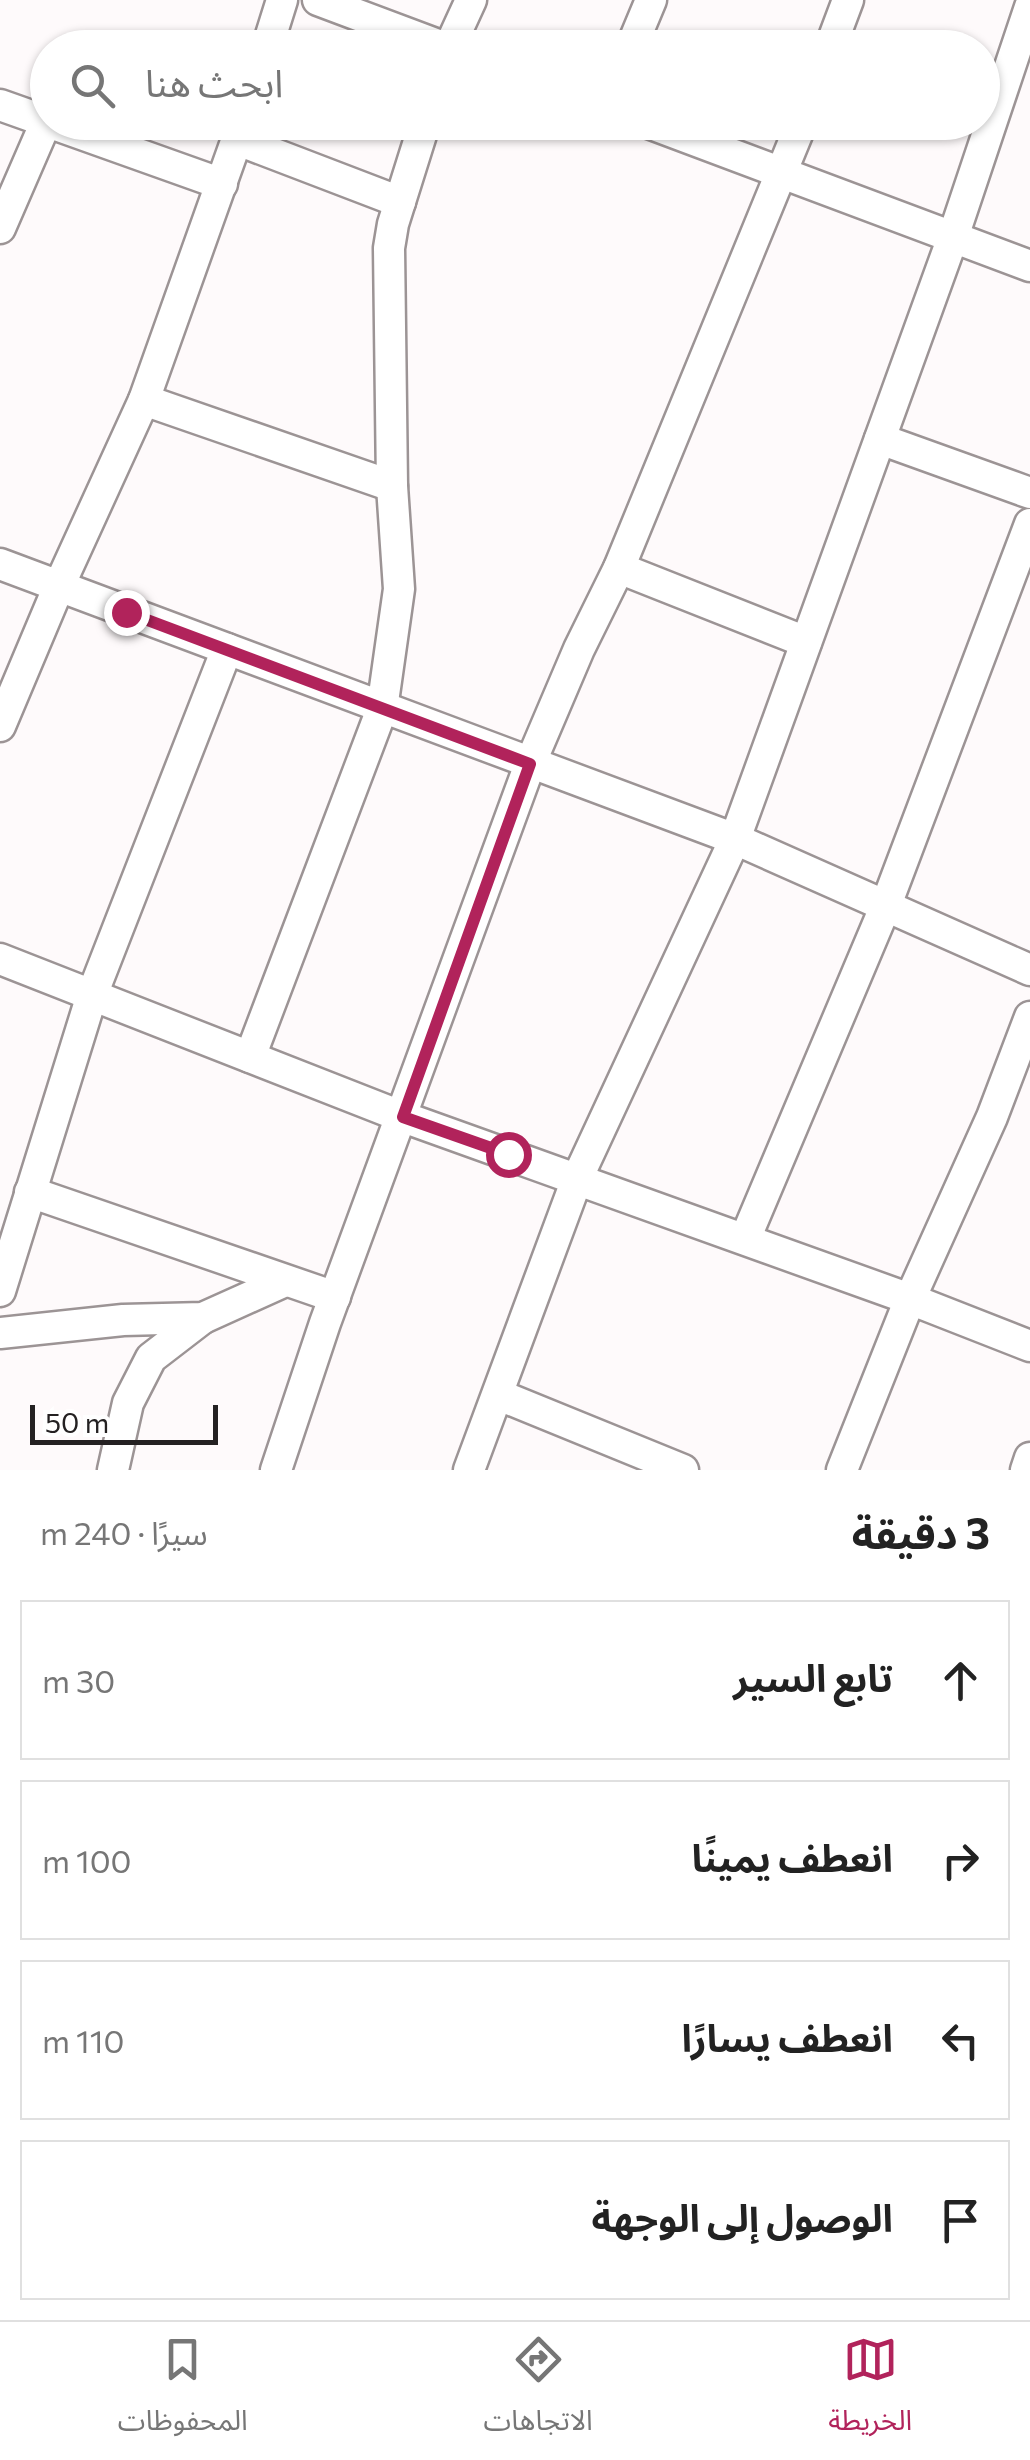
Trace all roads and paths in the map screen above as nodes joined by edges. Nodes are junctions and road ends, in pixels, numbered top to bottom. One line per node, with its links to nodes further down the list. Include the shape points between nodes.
1 (282, 0): 7 (street)
2 (318, 0): 8 (street)
3 (470, 0): 9 (street)
4 (651, 0): 10 (street)
5 (848, 0): 11 (street)
6 (1030, 8): 12 (street)
7 (273, 30)
8 (399, 30)
9 (456, 30)
10 (638, 30)
11 (837, 30)
12 (1000, 97)
13 (0, 106): 14 (street)
14 (30, 116)
15 (39, 140): 26 (street)
16 (98, 140): 24 (street)
17 (237, 140): 24 (street)
18 (260, 140): 25 (street)
19 (419, 140): 25 (street)
20 (693, 140): 23 (street)
21 (795, 140): 23 (street)
22 (986, 140): 27 (street)
23 (783, 174): 27 (street); 35 (street)
24 (222, 184): 29 (street)
25 (400, 202): 31 (street, via 387,282)
26 (0, 228)
27 (953, 237): 28 (street); 30 (street)
28 (1030, 266)
29 (144, 400): 31 (street); 36 (street)
30 (880, 439): 32 (street); 37 (street)
31 (392, 486): 39 (street, via 400,589)
32 (1030, 492)
33 (1030, 524): 43 (street)
34 (0, 564): 36 (street)
35 (619, 568): 37 (street); 41 (street)
36 (59, 586): 38 (street); 40 (street)
37 (806, 642): 42 (street)
38 (227, 649): 39 (street); 46 (street)
39 (382, 710): 41 (street); 48 (street)
40 (0, 726)
41 (530, 764): 42 (street); 49 (street)
42 (735, 840): 43 (street); 50 (street)
43 (886, 905): 45 (street); 52 (street)
44 (0, 959): 46 (street)
45 (1030, 970)
46 (92, 994): 48 (street); 51 (street)
47 (1030, 1017): 56 (street)
48 (250, 1057): 49 (street)
49 (403, 1117): 50 (street); 55 (street)
50 (578, 1179): 52 (street); 60 (street)
51 (30, 1192): 53 (street); 54 (street)
52 (745, 1239): 56 (street)
53 (285, 1280): 55 (street); 57 (street)
54 (0, 1291)
55 (335, 1297): 63 (street)
56 (910, 1299): 59 (street); 67 (street)
57 (202, 1318): 58 (street); 64 (street, via 151,1358 128,1403)
58 (0, 1333)
59 (1030, 1346)
60 (499, 1395): 61 (street); 65 (street)
61 (606, 1455): 66 (street)
62 (1030, 1458): 68 (street)
63 (280, 1469)
64 (113, 1470)
65 (469, 1470)
66 (683, 1470)
67 (842, 1470)
68 (1026, 1470)

